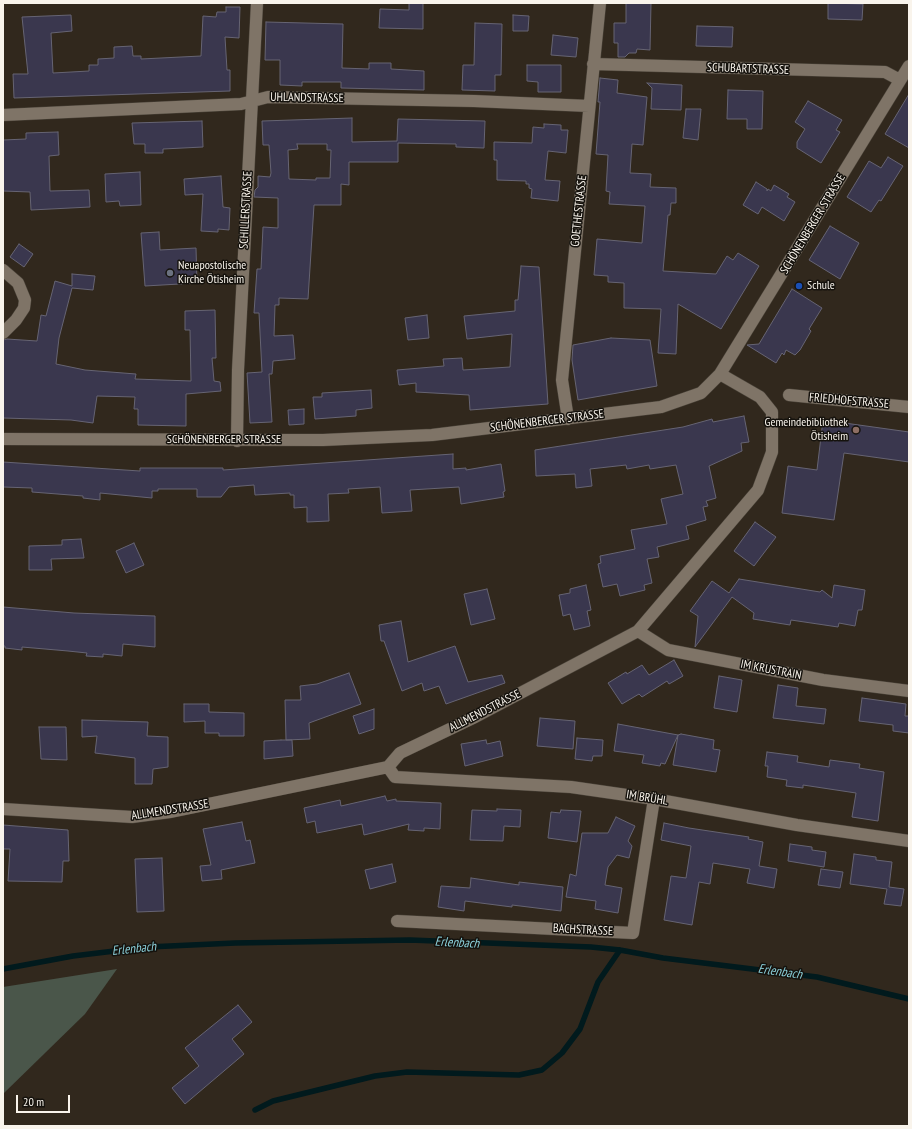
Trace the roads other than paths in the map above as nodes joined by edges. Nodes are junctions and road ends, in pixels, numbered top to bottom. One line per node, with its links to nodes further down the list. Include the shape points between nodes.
1 (257, 3): 6 (street, SCHILLERSTRASSE)
2 (600, 3): 3 (street, GOETHESTRASSE)
3 (594, 64): 5 (street, SCHUBARTSTRASSE, via 884,72); 7 (street, GOETHESTRASSE)
4 (909, 66): 5 (street, SCHÖNENBERGER STRASSE)
5 (900, 80): 11 (street, SCHÖNENBERGER STRASSE)
6 (252, 101): 7 (street, UHLANDSTRASSE, via 268,97); 8 (street, UHLANDSTRASSE, via 241,104); 16 (street, SCHILLERSTRASSE, via 238,370)
7 (589, 106): 14 (street, GOETHESTRASSE, via 562,380)
8 (3, 115)
9 (3, 270): 10 (street, via 18,283 25,300 24,308)
10 (3, 333)
11 (720, 374): 14 (street, SCHÖNENBERGER STRASSE, via 701,393 661,407); 17 (street, ALLMENDSTRASSE, via 760,397 772,412 772,452 758,490)
12 (789, 395): 13 (street, FRIEDHOFSTRASSE)
13 (909, 407)
14 (568, 419): 16 (street, SCHÖNENBERGER STRASSE, via 432,435)
15 (3, 439): 16 (street, SCHÖNENBERGER STRASSE)
16 (237, 441)
17 (638, 631): 18 (street, IM KRUSTRAIN, via 668,650 823,680); 19 (street, ALLMENDSTRASSE, via 475,717 400,753)
18 (909, 691)
19 (388, 767): 20 (street, IM BRÜHL, via 395,776 571,787); 21 (street, ALLMENDSTRASSE, via 170,812 132,817)
20 (654, 799): 22 (street, IM BRÜHL, via 797,825); 23 (street, BACHSTRASSE, via 633,933)
21 (3, 809)
22 (909, 841)
23 (397, 921)

